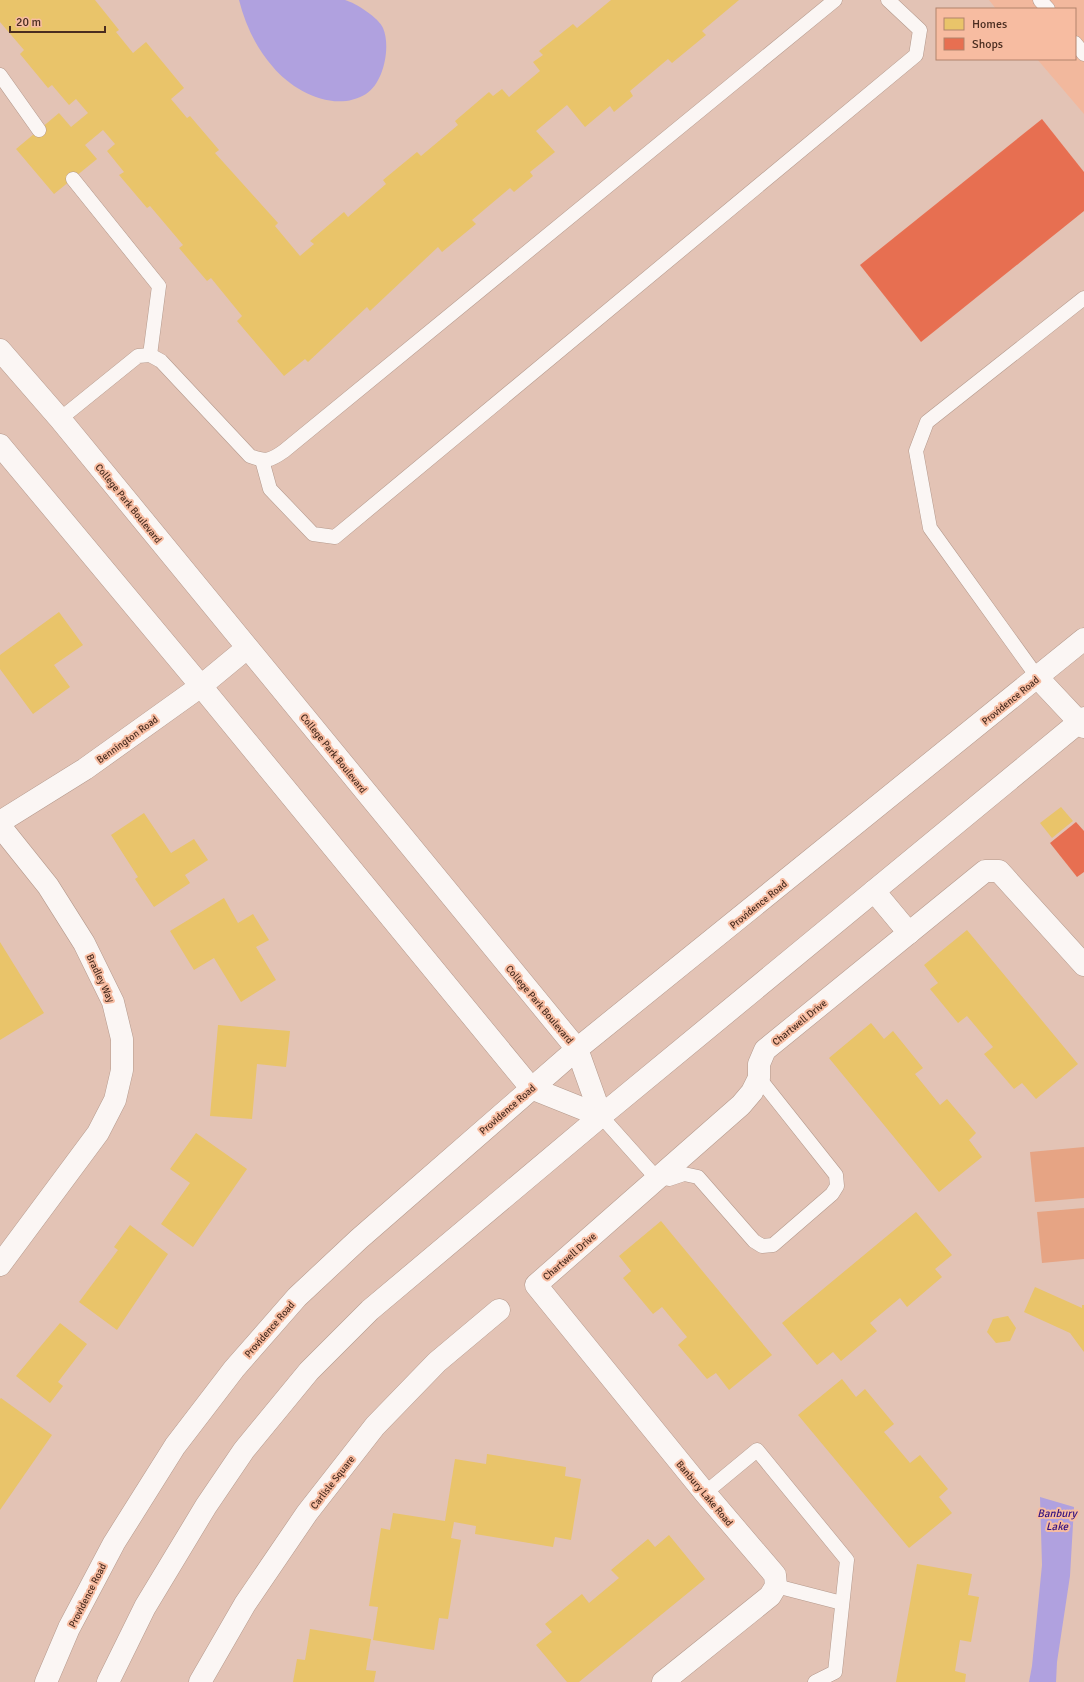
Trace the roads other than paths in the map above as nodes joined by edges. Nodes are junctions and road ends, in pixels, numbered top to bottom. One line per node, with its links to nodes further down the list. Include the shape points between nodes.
1 (835, 0): 15 (lane, via 284,452 273,459)
2 (888, 0): 15 (lane, via 920,30 916,55 335,537 313,534 270,489)
3 (1040, 0): 4 (lane)
4 (1047, 8)
5 (1076, 44): 6 (lane)
6 (1084, 54)
7 (0, 75): 8 (lane)
8 (39, 130)
9 (73, 178): 12 (lane, via 159,286)
10 (1084, 298): 18 (lane, via 927,422 916,451 930,528)
11 (0, 350): 13 (street, College Park Boulevard)
12 (150, 355): 13 (lane, via 138,356); 15 (lane, via 162,361 250,456)
13 (60, 419): 17 (street, College Park Boulevard)
14 (0, 445): 19 (street)
15 (262, 460)
16 (1084, 639): 18 (street, Providence Road)
17 (247, 648): 19 (street, Bennington Road); 26 (street, College Park Boulevard)
18 (1038, 678): 20 (street); 26 (street, Providence Road)
19 (201, 686): 21 (street, Bennington Road, via 85,769); 28 (street)
20 (1082, 723): 23 (street)
21 (0, 822)
22 (0, 826): 31 (street, Bradley Way, via 48,886 84,943 113,1002 122,1039 122,1070 115,1100 98,1133)
23 (874, 891): 24 (street); 29 (street)
24 (909, 933): 25 (street, Chartwell Drive, via 985,871 999,871); 27 (street, Chartwell Drive, via 765,1050 759,1064)
25 (1084, 965)
26 (577, 1049): 28 (street, Providence Road); 29 (street, College Park Boulevard)
27 (759, 1078): 30 (street, Chartwell Drive, via 741,1105); 30 (lane, via 836,1175 838,1186 832,1194 773,1245 762,1246 754,1241 698,1177 684,1174 670,1179)
28 (531, 1088): 29 (street); 37 (street, Providence Road, via 359,1239 303,1292 234,1369 175,1446 114,1543 69,1628)
29 (601, 1116): 30 (lane, via 651,1172); 38 (street, via 370,1310 309,1371 244,1450 206,1506 145,1607)
30 (659, 1177): 32 (street, Chartwell Drive)
31 (0, 1264)
32 (536, 1285): 34 (street, Banbury Lake Road)
33 (499, 1310): 39 (street, Carlisle Square, via 437,1362 376,1426 307,1513 245,1604)
34 (705, 1493): 35 (street, Banbury Lake Road, via 775,1575); 36 (lane, via 757,1450 847,1560)
35 (776, 1586): 36 (lane); 40 (street, via 770,1596)
36 (842, 1603): 41 (lane, via 835,1672)
37 (46, 1682)
38 (108, 1682)
39 (200, 1682)
40 (663, 1682)
41 (815, 1682)

